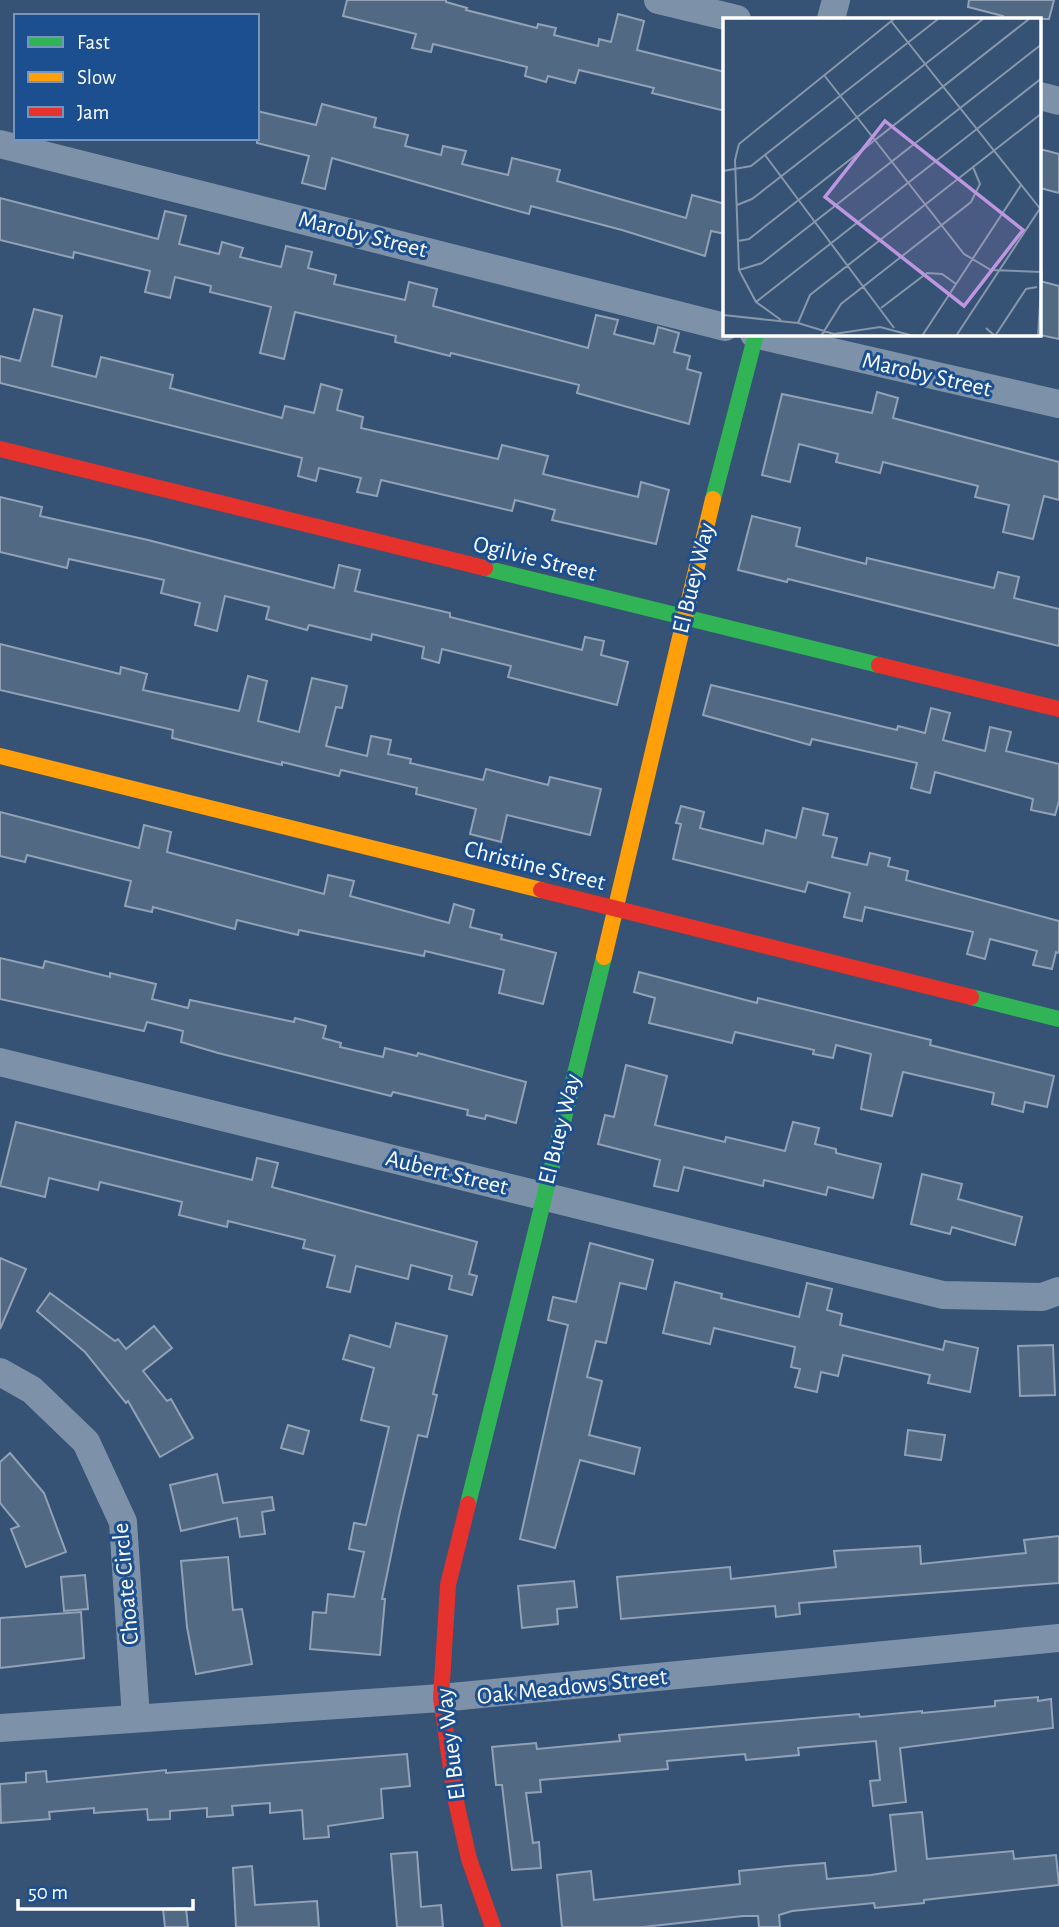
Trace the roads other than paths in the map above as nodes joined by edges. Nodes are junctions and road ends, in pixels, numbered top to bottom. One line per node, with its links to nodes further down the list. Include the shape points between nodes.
1 (658, 0): 3 (street)
2 (836, 0): 4 (street)
3 (733, 18)
4 (831, 18)
5 (1042, 97): 6 (street)
6 (1059, 101)
7 (0, 144): 8 (street, Maroby Street)
8 (723, 326)
9 (755, 336): 13 (street, El Buey Way)
10 (765, 336): 11 (street, Maroby Street)
11 (1059, 404)
12 (0, 449): 13 (street, Ogilvie Street)
13 (682, 618): 14 (street, Ogilvie Street); 16 (street, El Buey Way)
14 (1059, 709)
15 (0, 756): 16 (street, Christine Street)
16 (616, 908): 17 (street, Christine Street); 19 (street, El Buey Way)
17 (1059, 1019)
18 (0, 1062): 19 (street, Aubert Street)
19 (542, 1195): 20 (street, Aubert Street, via 943,1295 1042,1297); 23 (street, El Buey Way, via 448,1585)
20 (1059, 1291)
21 (0, 1372): 24 (street, Choate Circle, via 32,1390 86,1442 123,1522)
22 (1059, 1638): 23 (street, Oak Meadows Street)
23 (440, 1699): 24 (street, Oak Meadows Street); 26 (street, El Buey Way, via 469,1859)
24 (136, 1718): 25 (street, Oak Meadows Street)
25 (0, 1728)
26 (494, 1927)

